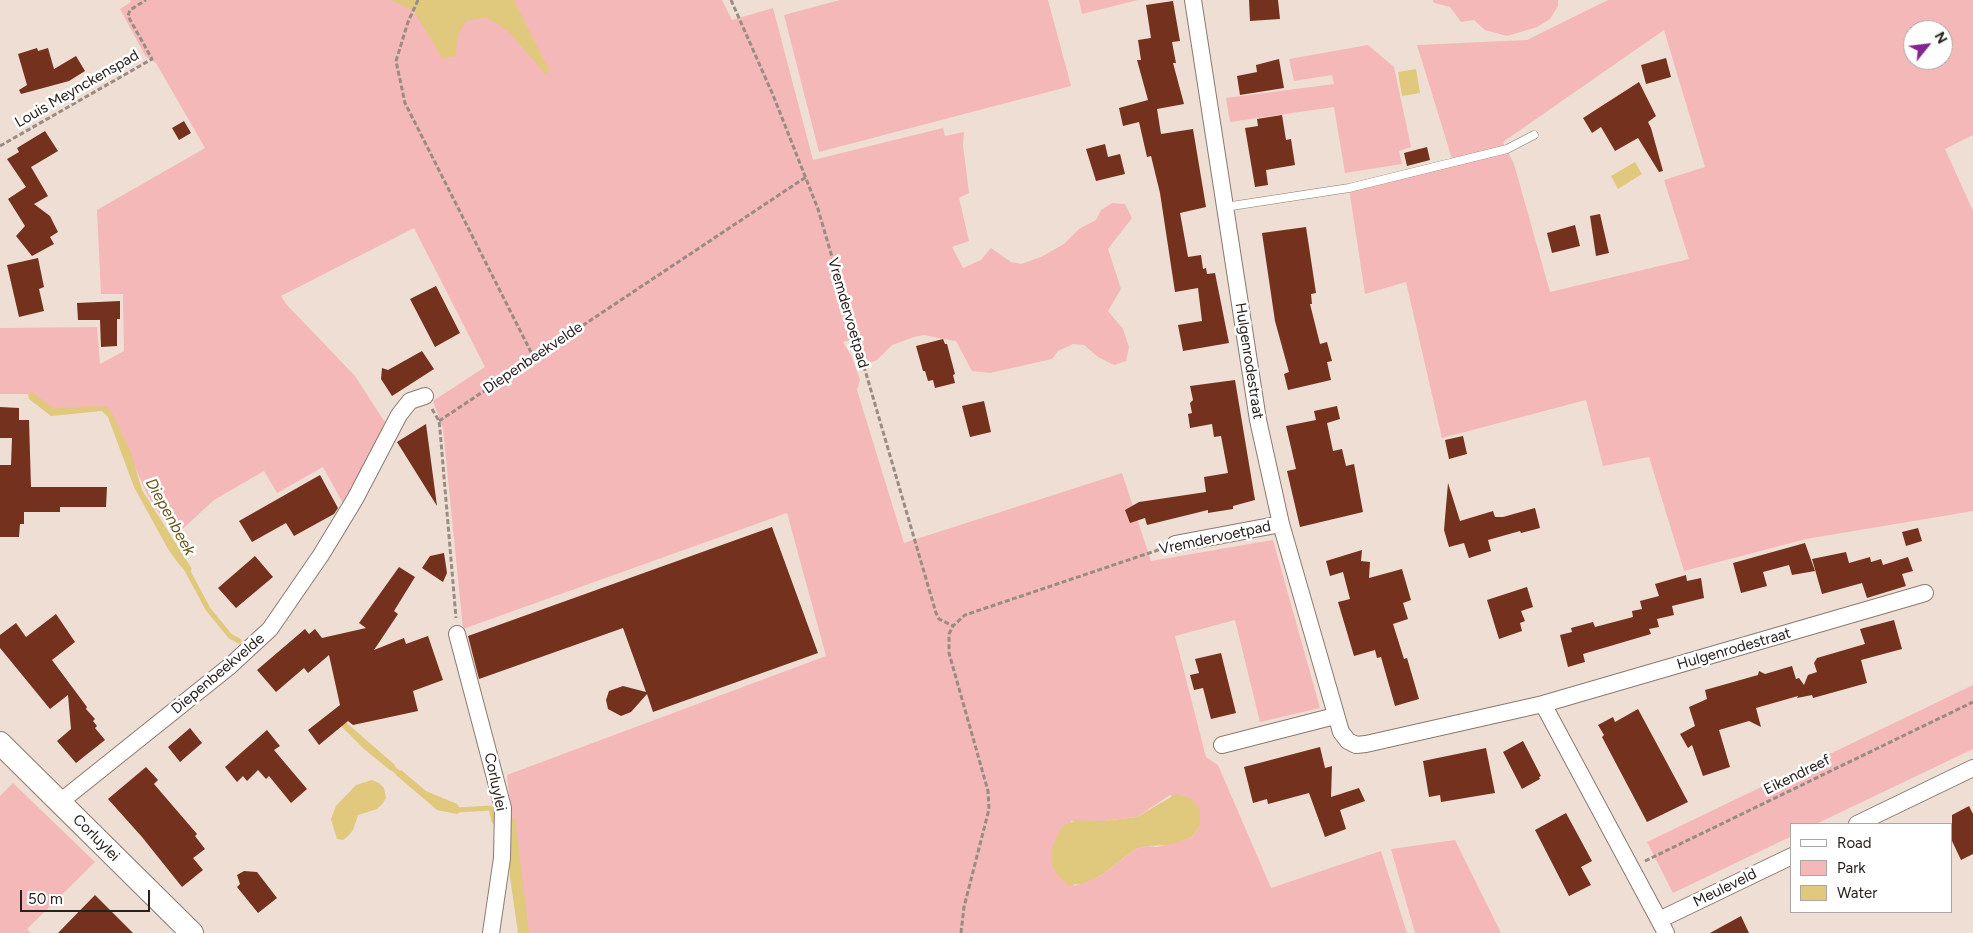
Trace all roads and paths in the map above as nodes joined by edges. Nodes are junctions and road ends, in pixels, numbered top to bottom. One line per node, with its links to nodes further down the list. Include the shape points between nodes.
1 (146, 0): 6 (path, Louis Meynckenspad, via 130,10 128,16 152,59)
2 (418, 0): 9 (path, via 396,61 405,103)
3 (731, 0): 7 (path, Vremdervoetpad)
4 (1194, 0): 8 (street, Hulgenrodestraat)
5 (1534, 135): 8 (lane, via 1507,149 1349,188)
6 (0, 146)
7 (806, 177): 9 (path, Diepenbeekvelde); 14 (path, Vremdervoetpad, via 936,613 939,619)
8 (1225, 207): 11 (street, Hulgenrodestraat, via 1258,420)
9 (534, 358): 15 (path, Diepenbeekvelde, via 439,421)
10 (425, 396): 22 (street, Diepenbeekvelde, via 410,401 399,415 355,499 270,629 230,666)
11 (1281, 524): 12 (street, Vremdervoetpad); 18 (street, Hulgenrodestraat)
12 (1175, 544): 14 (path, Vremdervoetpad, via 965,615)
13 (1925, 593): 17 (street, Hulgenrodestraat)
14 (953, 626): 29 (path, via 949,653 988,791 989,809 964,907)
15 (457, 634): 28 (street, Corluylei, via 503,808 502,858)
16 (1973, 702): 25 (path, Eikendreef)
17 (1543, 704): 18 (street, Hulgenrodestraat, via 1356,745 1348,741); 25 (street)
18 (1335, 716): 20 (street)
19 (0, 743): 22 (street, Corluylei)
20 (1222, 745)
21 (1973, 768): 23 (street)
22 (60, 802): 27 (street, Corluylei)
23 (1859, 823)
24 (1790, 857): 26 (street, Meuleveld)
25 (1631, 868): 26 (street)
26 (1663, 927)
27 (192, 933)
28 (491, 933)
29 (961, 933)

